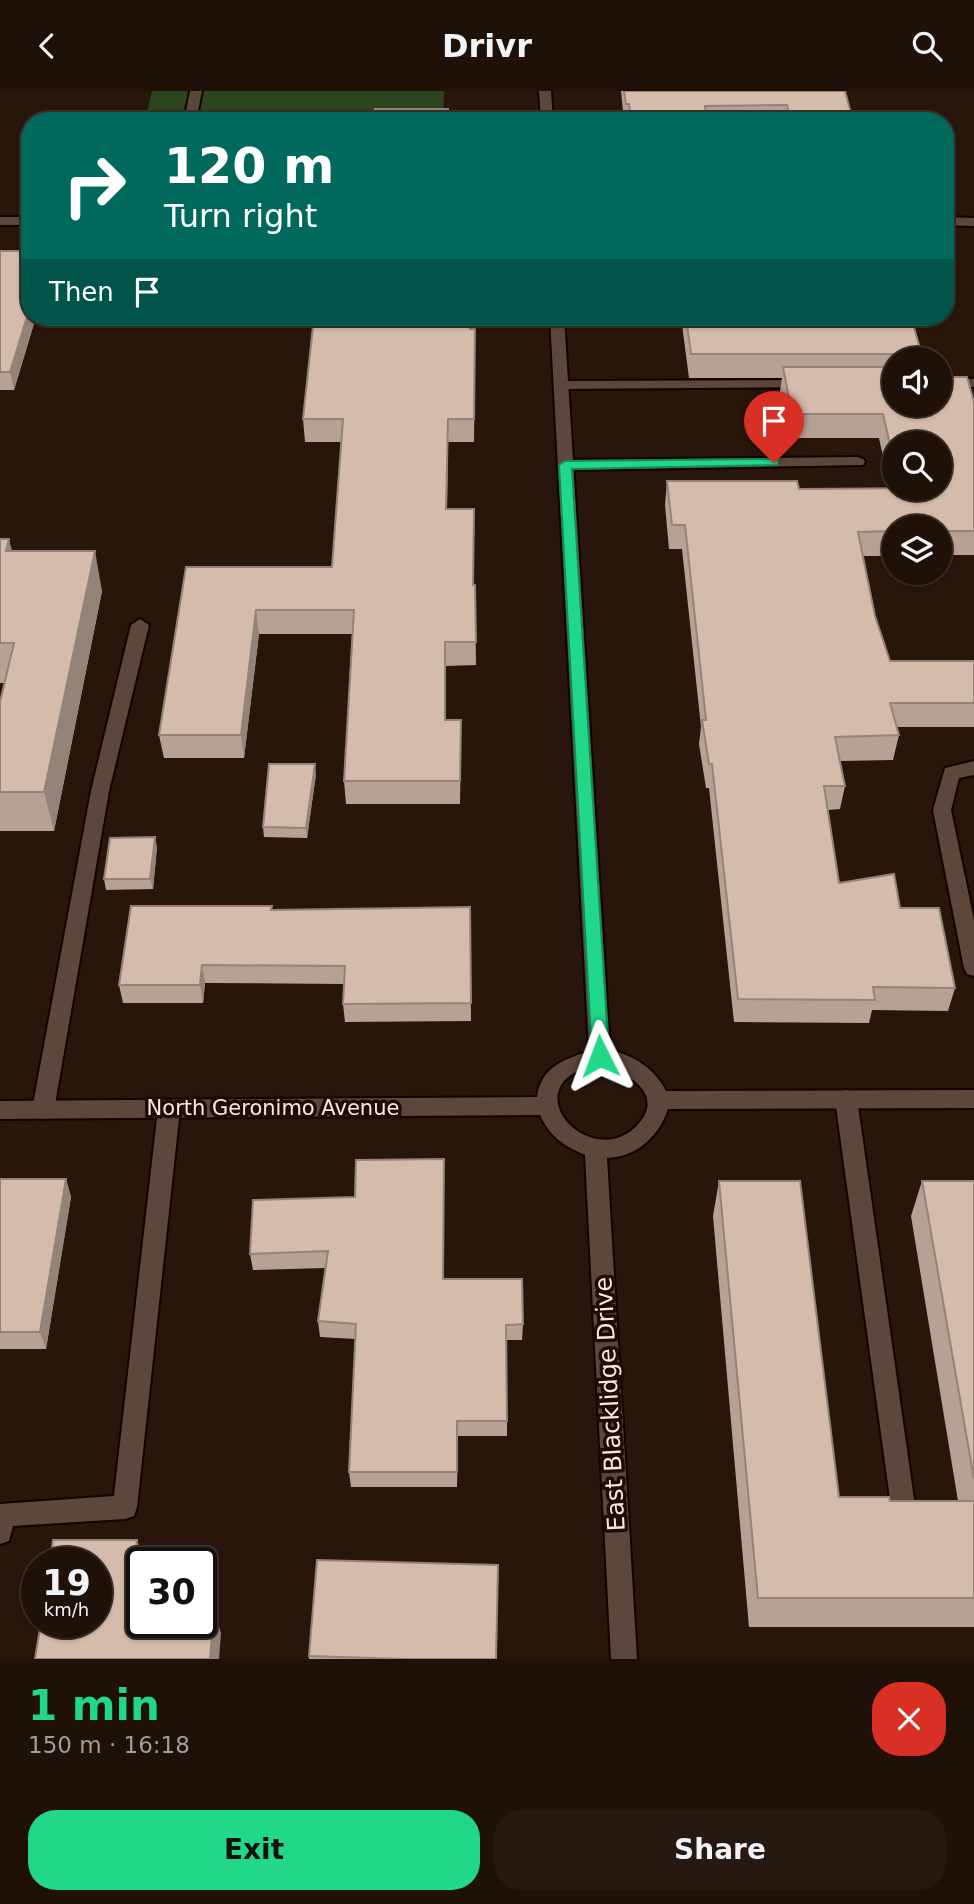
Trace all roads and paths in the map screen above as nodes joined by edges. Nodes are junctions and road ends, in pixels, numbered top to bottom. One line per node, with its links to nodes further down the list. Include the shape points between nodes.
1 (196, 91): 3 (street)
2 (545, 91): 4 (street)
3 (192, 112)
4 (546, 112)
5 (21, 221): 6 (street)
6 (0, 222)
7 (954, 222): 8 (street)
8 (974, 222)
9 (558, 326): 13 (street)
10 (973, 383): 12 (street)
11 (825, 384): 13 (street)
12 (952, 384)
13 (561, 385): 15 (street)
14 (857, 461): 15 (street)
15 (565, 465): 19 (street)
16 (140, 625): 26 (street, via 100,790)
17 (974, 768): 18 (street, via 951,773 942,810)
18 (974, 968)
19 (600, 1056): 21 (street, via 637,1067 647,1076); 23 (street, via 578,1059 563,1068 547,1090)
20 (974, 1099): 22 (street)
21 (656, 1100): 22 (street); 27 (street, via 657,1112 650,1127 632,1143)
22 (846, 1100): 28 (street)
23 (546, 1106): 24 (street, North Geronimo Avenue); 27 (street, via 564,1136)
24 (169, 1109): 26 (street, North Geronimo Avenue); 29 (street, via 125,1507 3,1515)
25 (0, 1110): 26 (street, North Geronimo Avenue)
26 (43, 1110)
27 (596, 1149): 30 (street, East Blacklidge Drive)
28 (903, 1506)
29 (0, 1532)
30 (624, 1659)

